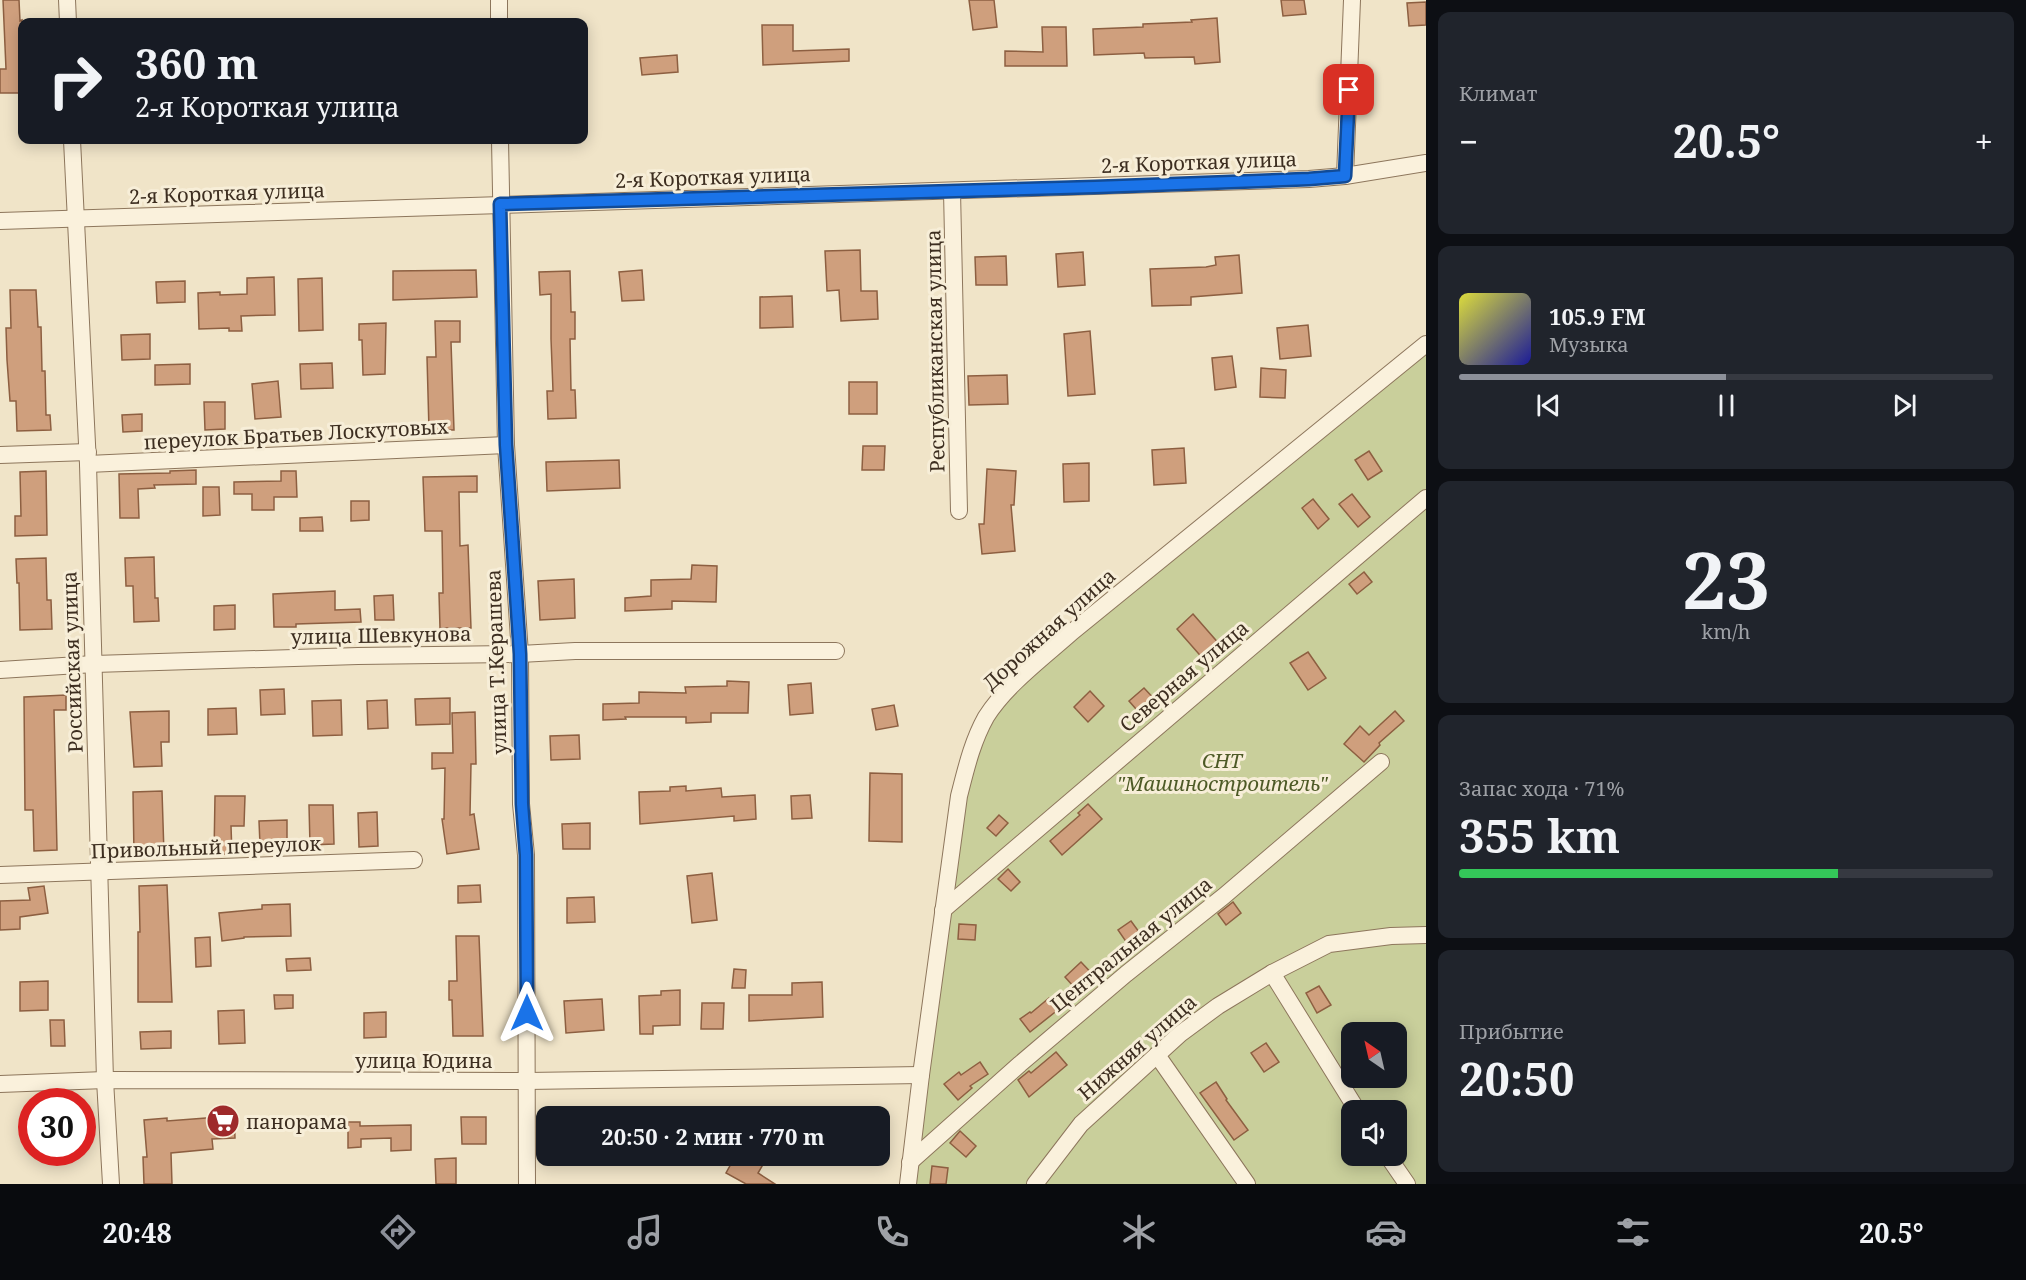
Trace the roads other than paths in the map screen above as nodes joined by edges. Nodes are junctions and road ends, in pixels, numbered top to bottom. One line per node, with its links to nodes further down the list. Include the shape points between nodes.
1 (67, 0): 4 (street)
2 (499, 0): 5 (street)
3 (1352, 0): 9 (street)
4 (68, 18)
5 (499, 18)
6 (72, 144): 12 (street, Российская улица)
7 (500, 144): 11 (street, улица Т.Керашева)
8 (1426, 163): 9 (street, 2-я Короткая улица)
9 (1345, 176): 10 (street, 2-я Короткая улица)
10 (952, 191): 11 (street, 2-я Короткая улица); 19 (street, Республиканская улица)
11 (500, 204): 12 (street, 2-я Короткая улица); 15 (street, улица Т.Керашева)
12 (74, 219): 13 (street, 2-я Короткая улица); 17 (street, Российская улица)
13 (0, 220)
14 (1426, 344): 28 (street, Дорожная улица, via 1072,632 996,704 977,735 959,796)
15 (506, 445): 17 (street, переулок Братьев Лоскутовых); 21 (street, улица Т.Керашева)
16 (0, 455): 17 (street, переулок Братьев Лоскутовых)
17 (88, 458): 22 (street, Российская улица)
18 (1426, 498): 28 (street, Северная улица)
19 (959, 511)
20 (836, 651): 21 (street, улица Шевкунова)
21 (520, 654): 22 (street, улица Шевкунова); 34 (street, улица Т.Керашева)
22 (93, 664): 23 (street, улица Шевкунова); 26 (street, Российская улица)
23 (0, 670)
24 (1381, 762): 37 (street, Центральная улица, via 1055,1034)
25 (414, 860): 26 (street, Привольный переулок)
26 (99, 873): 27 (street, Привольный переулок); 33 (street, Российская улица)
27 (0, 876)
28 (943, 910): 32 (street, Дорожная улица)
29 (1426, 936): 30 (street, Нижняя улица, via 1329,944)
30 (1272, 973): 31 (street, Нижняя улица, via 1218,1006); 36 (street)
31 (1157, 1055): 42 (street, Нижняя улица, via 1081,1124); 43 (street)
32 (921, 1075): 34 (street, улица Юдина); 37 (street, Дорожная улица)
33 (105, 1080): 34 (street, улица Юдина); 35 (street, улица Юдина); 39 (street, Российская улица)
34 (527, 1081): 40 (street, улица Т.Керашева)
35 (0, 1084)
36 (1351, 1100)
37 (910, 1162): 41 (street, Дорожная улица)
38 (1395, 1166): 44 (street)
39 (111, 1184)
40 (527, 1184)
41 (908, 1184)
42 (1035, 1184)
43 (1247, 1184)
44 (1407, 1184)

